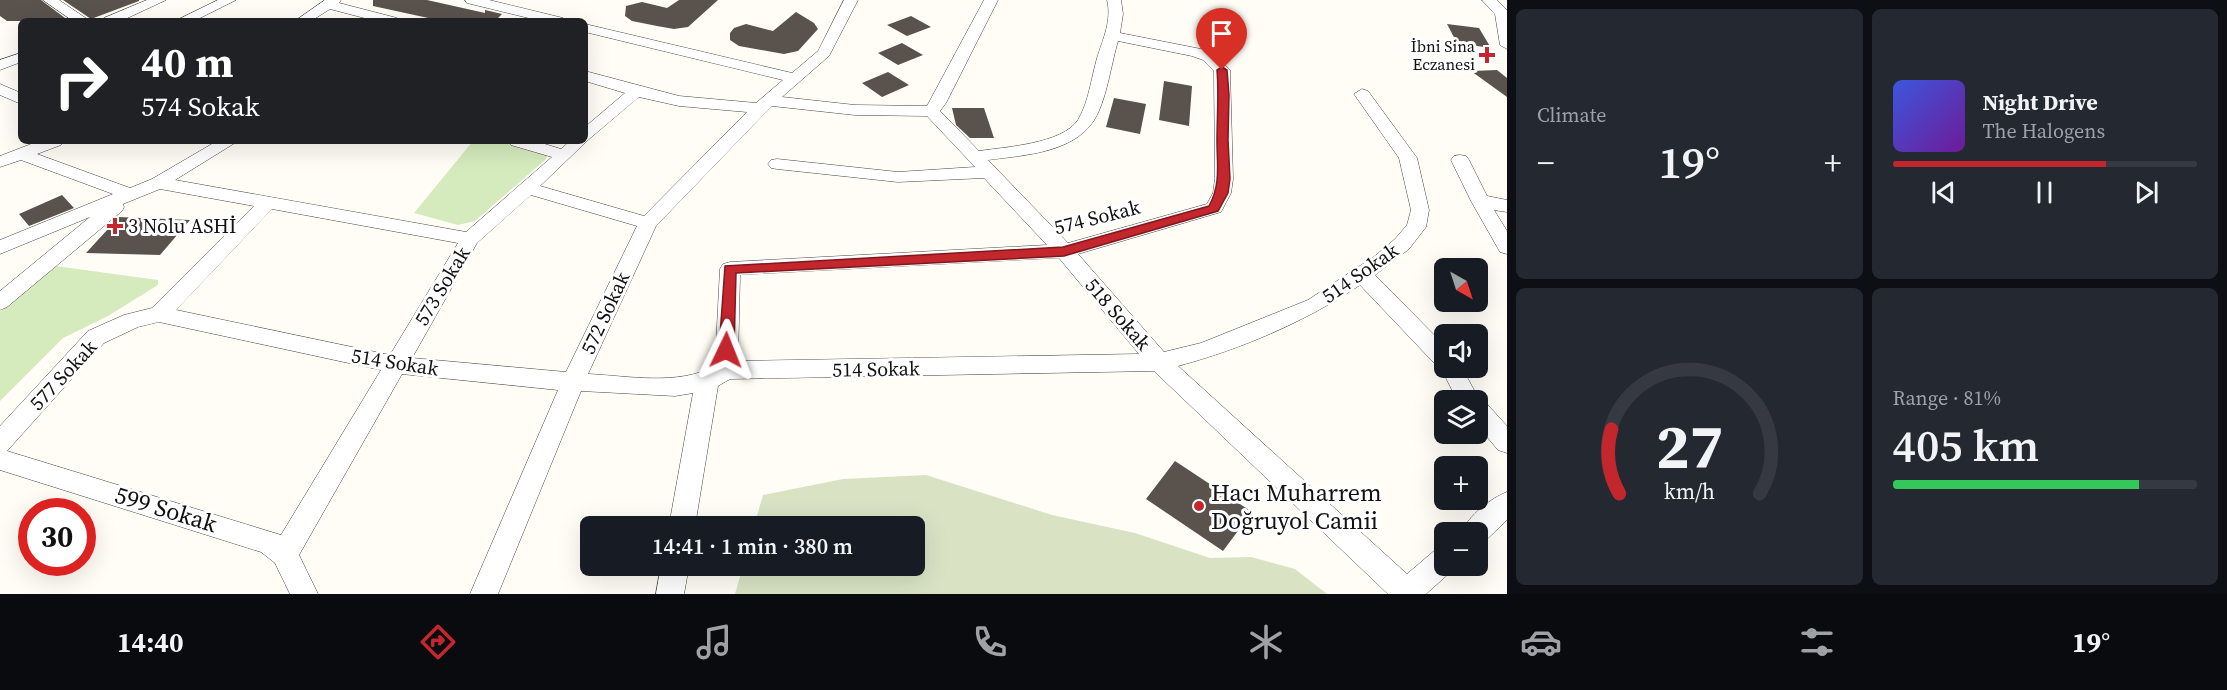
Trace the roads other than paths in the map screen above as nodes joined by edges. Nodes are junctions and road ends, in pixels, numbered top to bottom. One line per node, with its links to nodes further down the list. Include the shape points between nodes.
1 (50, 0): 12 (street)
2 (159, 0): 13 (street)
3 (229, 0): 14 (street)
4 (472, 0): 17 (street)
5 (851, 0): 24 (street, 572 Sokak, via 824,53)
6 (991, 0): 28 (street)
7 (1114, 0): 19 (street)
8 (1476, 0): 11 (street)
9 (1489, 0): 11 (street)
10 (331, 2): 15 (street); 16 (street)
11 (1502, 14): 20 (street)
12 (78, 18)
13 (116, 18)
14 (189, 18)
15 (307, 18)
16 (382, 18)
17 (546, 18)
18 (588, 29): 24 (street)
19 (1112, 36): 34 (street, via 1090,109 1080,128 1045,144); 49 (street, 574 Sokak, via 1196,52 1222,70 1222,193 1214,208)
20 (1507, 41)
21 (18, 58): 22 (street)
22 (0, 65)
23 (588, 77): 25 (street)
24 (795, 78): 27 (street, 572 Sokak)
25 (638, 90): 27 (street, via 679,101); 29 (street)
26 (1362, 93): 50 (street, 514 Sokak, via 1408,158 1420,210 1416,227 1402,244)
27 (765, 105): 28 (street); 45 (street, 572 Sokak)
28 (931, 111): 34 (street, 518 Sokak)
29 (588, 133)
30 (47, 144): 35 (street)
31 (224, 144): 39 (street)
32 (541, 144): 33 (street)
33 (572, 148): 40 (street, 573 Sokak)
34 (974, 157): 38 (street, 518 Sokak)
35 (7, 159): 41 (street)
36 (1460, 160): 42 (street)
37 (777, 164): 38 (street, via 898,177)
38 (987, 172): 49 (street, 518 Sokak)
39 (158, 183): 41 (street); 43 (street)
40 (527, 188): 45 (street); 46 (street, 573 Sokak)
41 (130, 194): 47 (street); 51 (street)
42 (1480, 201): 44 (street); 48 (street)
43 (267, 204): 46 (street); 52 (street)
44 (1507, 207)
45 (648, 223): 57 (street, 572 Sokak)
46 (470, 239): 55 (street, 573 Sokak)
47 (0, 247)
48 (1507, 247)
49 (1064, 251): 54 (street, 518 Sokak); 56 (street, 574 Sokak, via 730,269)
50 (1362, 275): 53 (street); 54 (street, 514 Sokak, via 1315,305 1206,350)
51 (0, 302)
52 (159, 314): 55 (street, 514 Sokak); 59 (street, 577 Sokak, via 132,321 96,338)
53 (1434, 350)
54 (1159, 362): 56 (street, 514 Sokak); 71 (street, 518 Sokak)
55 (396, 365): 57 (street, 514 Sokak); 65 (street, 573 Sokak)
56 (716, 376): 57 (street, 514 Sokak, via 687,386 664,387); 63 (street)
57 (573, 382): 69 (street, 572 Sokak)
58 (1488, 421): 60 (street)
59 (0, 443)
60 (1507, 443)
61 (0, 459): 65 (street, 599 Sokak, via 210,522 269,542)
62 (1507, 504): 64 (street)
63 (684, 516)
64 (1486, 522)
65 (285, 554): 68 (street)
66 (1434, 569): 71 (street)
67 (673, 576): 70 (street)
68 (304, 594)
69 (484, 594)
70 (670, 594)
71 (1407, 594)

